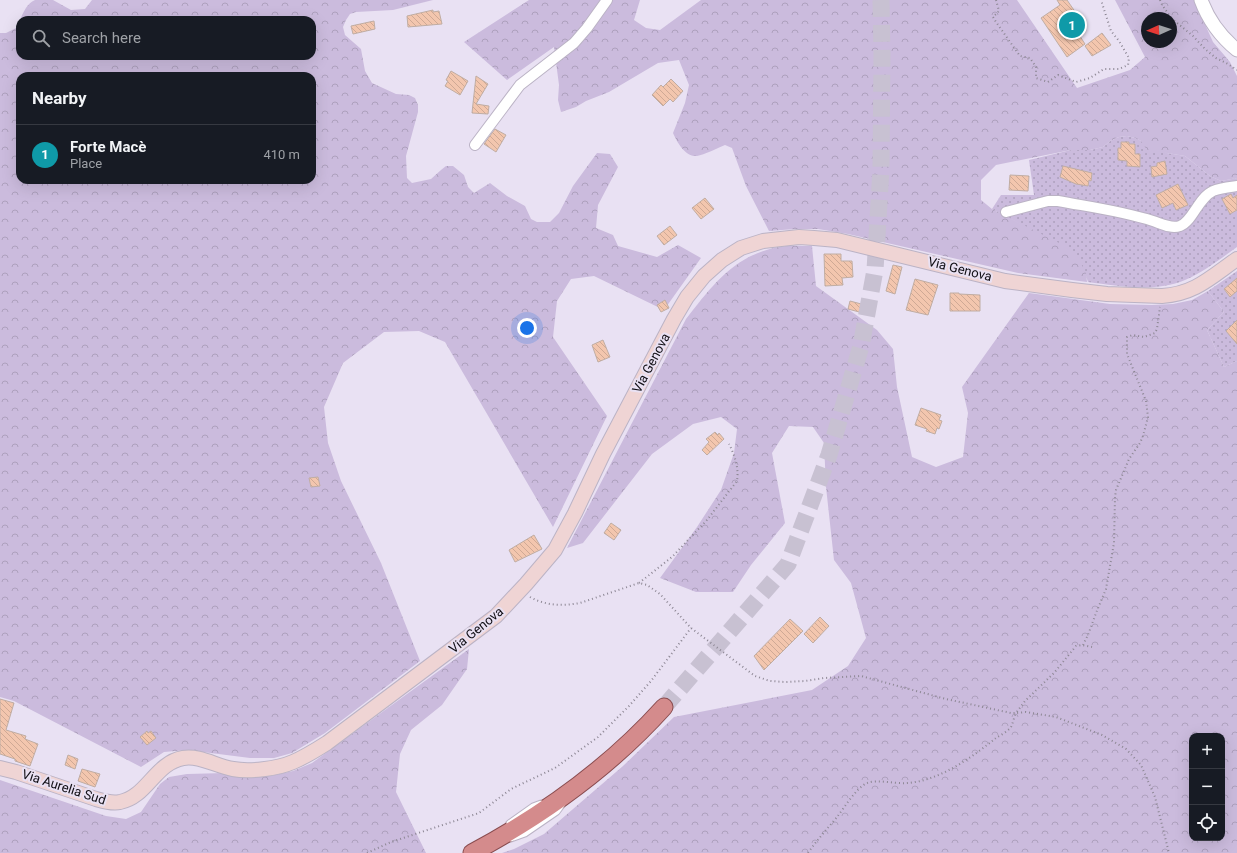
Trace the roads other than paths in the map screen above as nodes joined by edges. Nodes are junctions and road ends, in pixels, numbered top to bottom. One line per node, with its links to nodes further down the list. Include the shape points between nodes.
1 (607, 0): 4 (street, via 574,43 520,85)
2 (1201, 0): 3 (street, via 1213,24)
3 (1237, 50)
4 (475, 145)
5 (1237, 186): 6 (street, via 1213,191 1181,225 1172,227 1130,214 1058,201 1048,201)
6 (1006, 212)
7 (1237, 259): 9 (main road, Via Genova, via 1209,280 1190,290 1162,296 1107,294 1005,280 837,240 798,237 763,241 741,248 704,276 686,297 555,550 496,616 309,755 291,763 246,770)
8 (664, 707): 11 (highway, via 621,751)
9 (184, 757): 10 (main road, Via Aurelia Sud, via 166,765 138,794 118,803 96,799)
10 (0, 768)
11 (567, 794): 12 (lane, via 533,806); 13 (highway)
12 (506, 825)
13 (472, 853)

